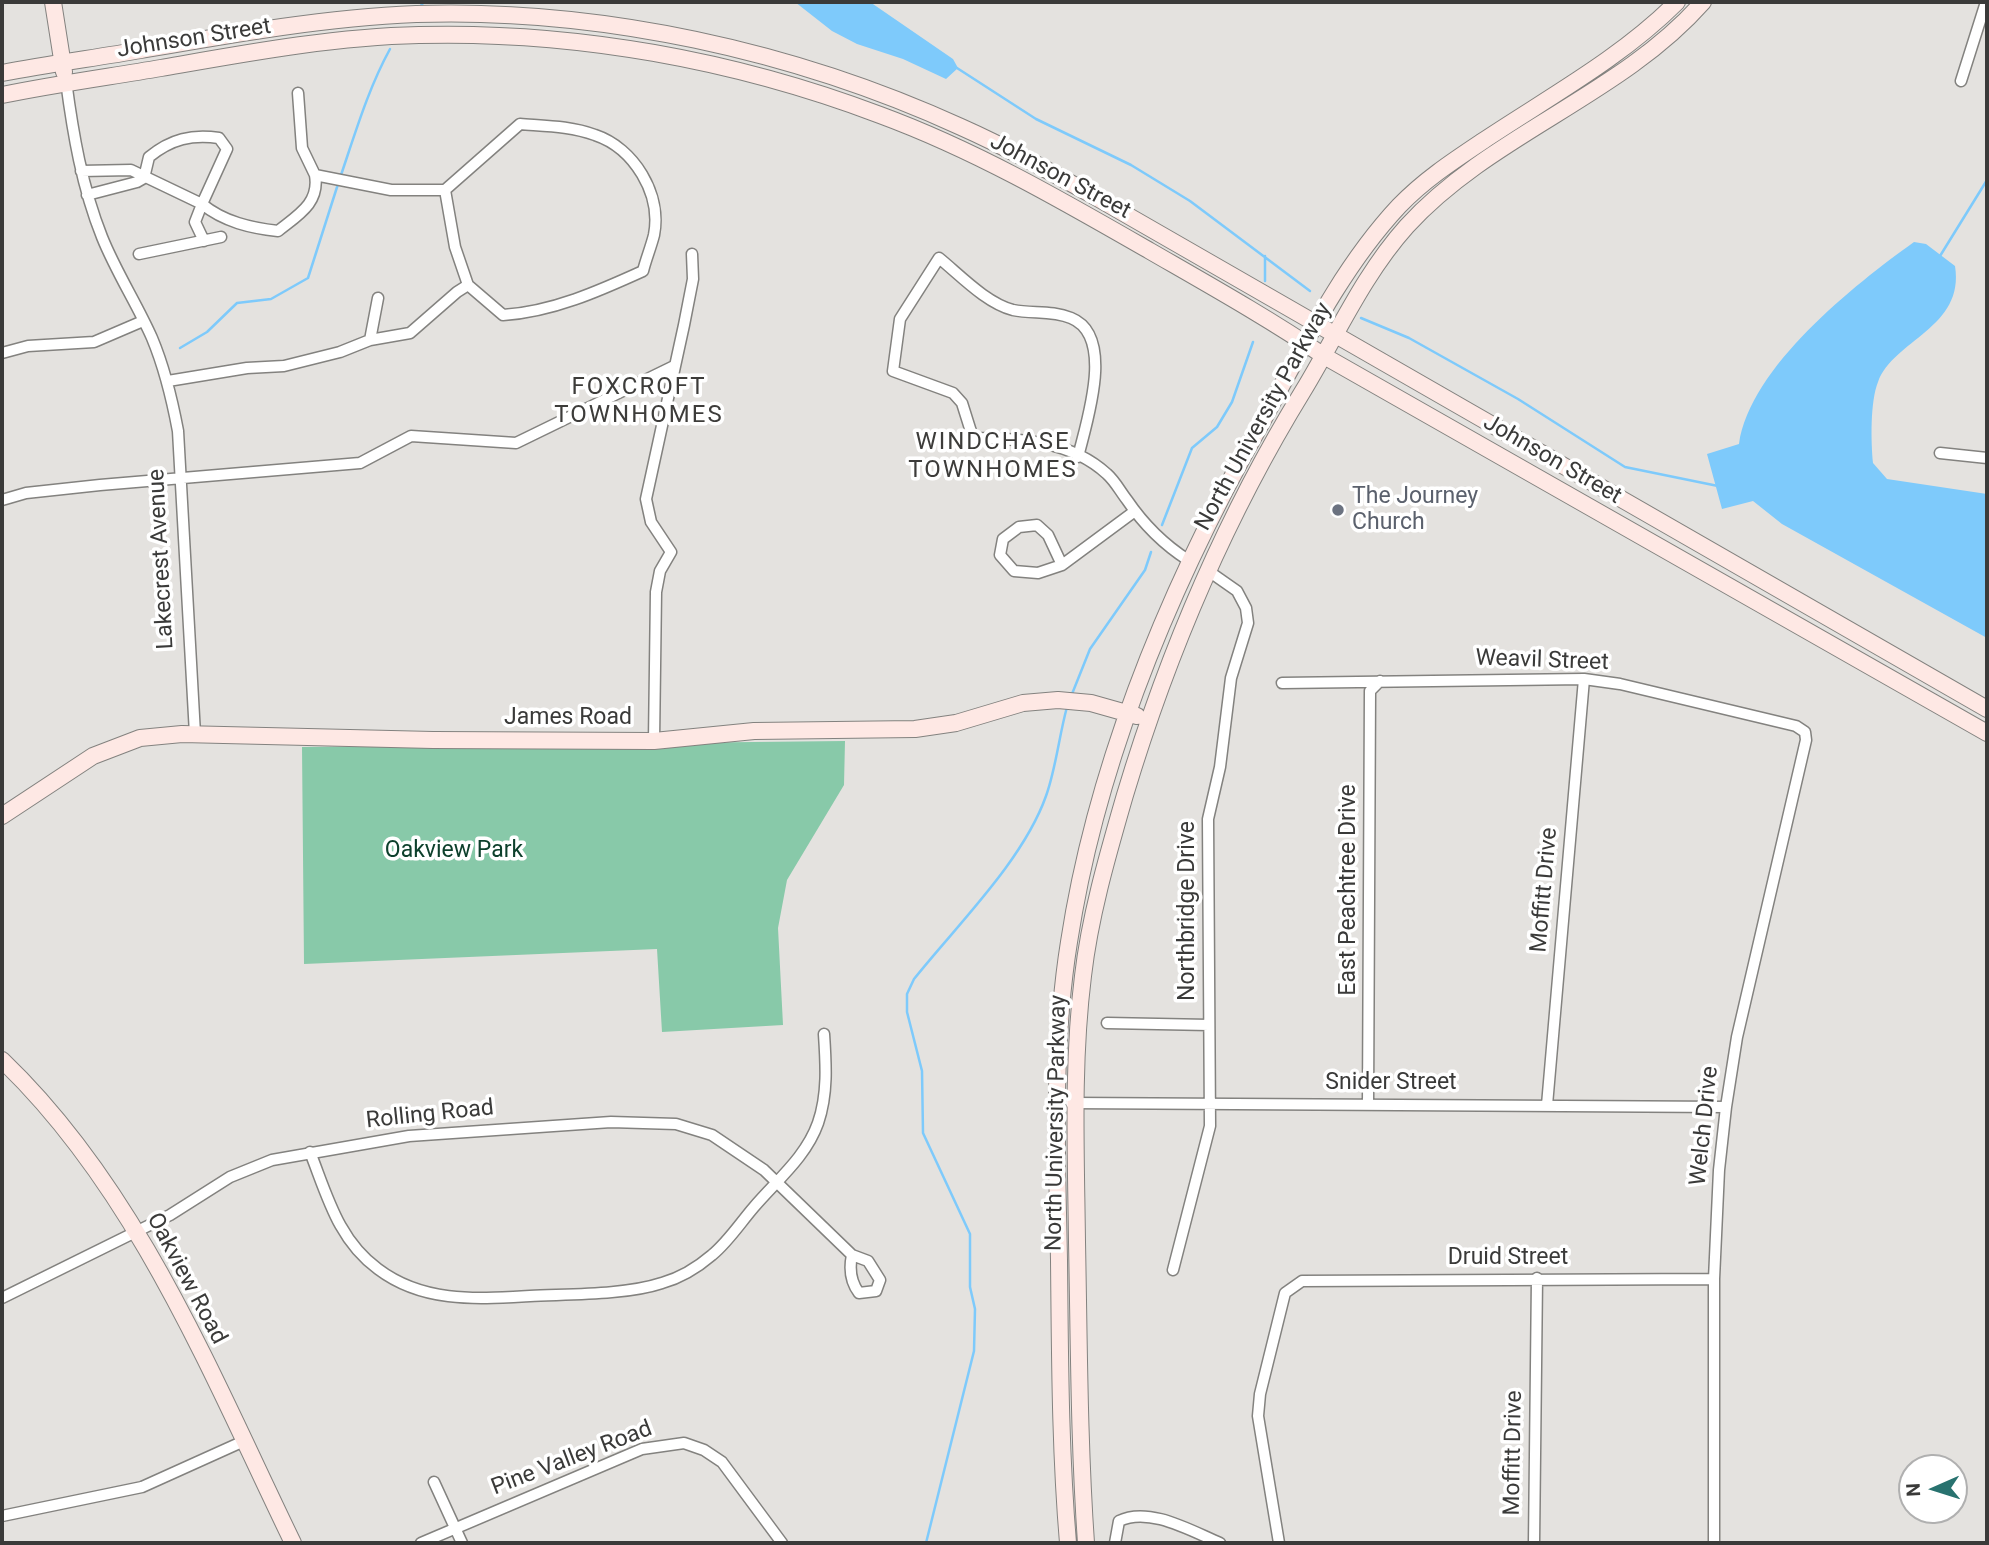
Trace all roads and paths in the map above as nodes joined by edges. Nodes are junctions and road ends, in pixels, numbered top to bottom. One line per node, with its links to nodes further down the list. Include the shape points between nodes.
1 (53, 2): 5 (main road, Lakecrest Avenue)
2 (1677, 2): 24 (main road, North University Parkway, via 1624,48 1420,185 1359,254)
3 (1703, 2): 25 (main road, North University Parkway, via 1650,52 1486,160 1429,204 1387,251)
4 (1986, 2): 8 (street)
5 (63, 61): 6 (main road, Johnson Street); 7 (main road, Lakecrest Avenue); 24 (main road, Johnson Street, via 323,21 419,14 566,21 699,40 814,71 962,127)
6 (2, 73)
7 (66, 81): 10 (main road, Johnson Street); 11 (street, Lakecrest Avenue); 27 (main road, Johnson Street, via 313,42 421,34 575,43 680,58 823,94 938,139 1069,205)
8 (1962, 81)
9 (298, 93): 12 (street, via 302,148)
10 (2, 95)
11 (81, 171): 13 (street, via 131,170); 15 (street, Lakecrest Avenue)
12 (315, 175): 14 (street, via 391,190); 16 (street, via 318,188 310,204 278,231 253,229)
13 (144, 178): 15 (street); 16 (street); 16 (street, via 149,157 162,147 190,137 219,138 227,149)
14 (445, 190): 21 (street, via 455,247); 21 (street, via 520,124 561,126 597,135 639,168 651,190 654,234 643,271 601,290 518,314 503,315)
15 (88, 195): 23 (street, Lakecrest Avenue, via 111,257)
16 (202, 204): 18 (street, via 195,222)
17 (221, 237): 18 (street)
18 (204, 241): 19 (street)
19 (139, 254)
20 (692, 254): 30 (street, via 693,279)
21 (468, 285): 26 (street, via 410,333)
22 (379, 298): 26 (street)
23 (143, 321): 28 (street, via 94,342 28,346); 31 (street, Lakecrest Avenue)
24 (1316, 323): 25 (main road, Johnson Street); 27 (main road, North University Parkway)
25 (1336, 334): 29 (main road, North University Parkway); 44 (main road, Johnson Street)
26 (370, 340): 31 (street, via 284,366)
27 (1306, 343): 29 (main road, Johnson Street); 38 (main road, North University Parkway)
28 (2, 353)
29 (1324, 356): 40 (main road, North University Parkway, via 1265,452); 48 (main road, Johnson Street)
30 (674, 366): 35 (street, via 516,443 411,436 360,463); 50 (street, via 646,499 651,522 671,552 660,571 656,592)
31 (168, 382): 35 (street, Lakecrest Avenue)
32 (1940, 453): 34 (street)
33 (1078, 457): 33 (street, via 1047,443 973,438 962,403 953,393 892,371 900,319 939,258 995,301 1013,310 1074,318 1090,336 1097,375); 37 (street, via 1106,473)
34 (1987, 458)
35 (181, 478): 36 (street, via 26,493); 49 (street, Lakecrest Avenue)
36 (2, 500)
37 (1135, 511): 38 (street, via 1154,536); 39 (street)
38 (1188, 560): 45 (main road, North University Parkway)
39 (1062, 565): 39 (street, via 1038,573 1014,570 1000,555 1003,539 1018,527 1037,525 1048,535)
40 (1207, 570): 46 (main road, North University Parkway); 53 (street, Northbridge Drive, via 1237,591 1248,624 1231,678 1208,819)
41 (1584, 679): 42 (street, Weavil Street); 47 (street, Weavil Street); 60 (street, Moffitt Drive)
42 (1381, 681): 43 (street, Weavil Street); 59 (street, East Peachtree Drive, via 1370,691)
43 (1282, 683)
44 (1987, 709)
45 (1130, 714): 46 (main road, James Road); 50 (main road, James Road, via 1079,701 1040,701 915,729 754,731); 56 (main road, North University Parkway, via 1103,798 1070,936 1058,1024)
46 (1148, 719): 57 (main road, North University Parkway, via 1113,837 1083,972)
47 (1796, 726): 61 (street, Welch Drive, via 1806,740 1737,1037)
48 (1987, 733)
49 (195, 734): 50 (main road, James Road); 51 (main road, James Road, via 140,738 93,756)
50 (654, 741)
51 (2, 816)
52 (1107, 1023): 53 (street)
53 (1209, 1025): 58 (street, Northbridge Drive)
54 (824, 1034): 63 (street, via 825,1093 818,1122 803,1152)
55 (2, 1060): 64 (main road, Oakview Road, via 85,1152)
56 (1057, 1103): 57 (street, Snider Street); 78 (main road, North University Parkway, via 1061,1436)
57 (1075, 1103): 58 (street, Snider Street); 79 (main road, North University Parkway, via 1079,1426)
58 (1212, 1104): 59 (street, Snider Street); 66 (street, Northbridge Drive)
59 (1368, 1104): 60 (street, Snider Street)
60 (1547, 1105): 61 (street, Snider Street)
61 (1726, 1107): 68 (street, Welch Drive)
62 (310, 1152): 63 (street, Rolling Road, via 422,1134 642,1121 676,1124 712,1135); 63 (street, via 337,1221 376,1268 422,1292 472,1300 660,1284 715,1253); 64 (street, Rolling Road, via 272,1160 230,1177)
63 (776, 1181): 65 (street, Rolling Road)
64 (137, 1232): 69 (street, Rolling Road); 70 (main road, Oakview Road)
65 (852, 1255)
66 (1173, 1270)
67 (1537, 1278): 68 (street, Druid Street); 82 (street, Druid Street, via 1302,1281 1285,1293 1258,1416); 83 (street, Moffitt Drive)
68 (1714, 1279): 84 (street, Welch Drive)
69 (2, 1298)
70 (244, 1441): 72 (street, via 142,1487); 74 (main road, Oakview Road)
71 (434, 1482): 73 (street)
72 (2, 1516)
73 (456, 1528): 75 (street, Pine Valley Road); 76 (street); 77 (street, Pine Valley Road, via 642,1449 684,1443 722,1462)
74 (293, 1543)
75 (421, 1543)
76 (463, 1543)
77 (782, 1543)
78 (1068, 1543)
79 (1086, 1543)
80 (1115, 1543): 81 (street, via 1119,1521 1132,1515)
81 (1220, 1543)
82 (1279, 1543)
83 (1534, 1543)
84 (1714, 1543)

